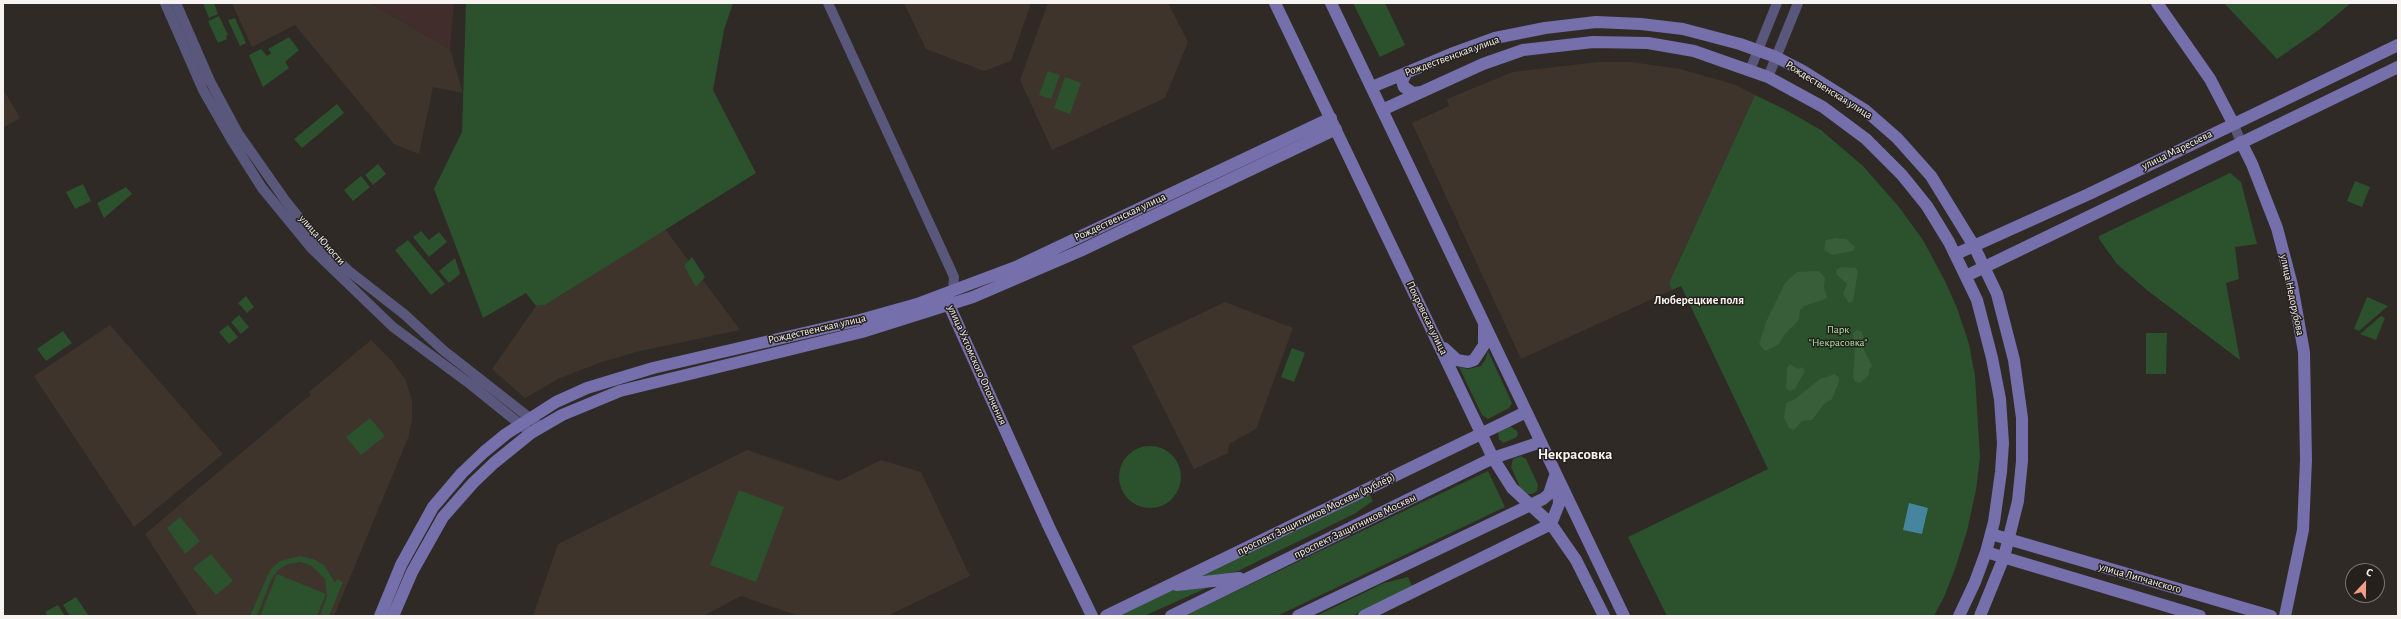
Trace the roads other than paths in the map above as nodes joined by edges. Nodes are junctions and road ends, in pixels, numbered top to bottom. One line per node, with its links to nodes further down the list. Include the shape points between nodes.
1 (165, 3): 33 (street, улица Юности, via 203,90 262,188 312,249)
2 (176, 3): 31 (street, улица Юности, via 210,81 238,133 280,194 350,272)
3 (828, 3): 29 (street, улица Ухтомского Ополчения, via 954,277)
4 (1275, 3): 19 (street, Покровская улица)
5 (1331, 3): 16 (street)
6 (1777, 3): 10 (street)
7 (1798, 3): 11 (street)
8 (2157, 3): 20 (street, улица Недорубова, via 2210,79)
9 (2398, 44): 20 (street, улица Маресьева)
10 (1757, 50): 11 (street, Рождественская улица); 13 (street); 14 (street, Рождественская улица, via 1683,29 1596,22 1545,28 1496,38)
11 (1776, 57): 15 (street); 23 (street, Рождественская улица, via 1803,71 1876,119 1931,176)
12 (2398, 67): 22 (street, улица Маресьева)
13 (1750, 70): 15 (street); 17 (street, via 1686,50 1648,43 1593,42 1523,50 1483,64)
14 (1407, 72): 16 (street, Рождественская улица); 17 (street, via 1402,81 1404,87 1413,93)
15 (1768, 77): 24 (street, via 1823,106 1866,139 1902,175)
16 (1372, 87): 18 (street)
17 (1421, 92): 18 (street)
18 (1382, 110): 32 (street)
19 (1331, 118): 21 (street, Покровская улица); 29 (street, Рождественская улица, via 1018,266)
20 (2233, 124): 22 (street, улица Недорубова); 25 (street, улица Маресьева)
21 (1336, 129): 30 (street, Рождественская улица, via 1080,251); 34 (street, Покровская улица)
22 (2241, 142): 27 (street, улица Маресьева); 63 (street, улица Недорубова, via 2277,228 2292,285 2304,352 2306,460 2303,530)
23 (1952, 211): 24 (street, via 1952,220 1947,225); 25 (street, Рождественская улица)
24 (1935, 219): 26 (street)
25 (1974, 246): 26 (street, улица Маресьева); 27 (street, Рождественская улица)
26 (1956, 254): 28 (street)
27 (1984, 267): 28 (street, улица Маресьева); 45 (street, Рождественская улица, via 1997,294 2014,360 2022,418 2022,461 2016,512)
28 (1966, 276): 44 (street, via 1977,300 2000,400 2003,443)
29 (953, 291): 30 (street, улица Ухтомского Ополчения); 36 (street, Рождественская улица, via 860,320 621,377 587,388)
30 (949, 305): 37 (street, Рождественская улица, via 862,332 620,391 562,415); 52 (street, улица Ухтомского Ополчения)
31 (404, 314): 33 (street, via 407,327 398,330); 36 (street, улица Юности)
32 (1483, 320): 34 (street, via 1484,345 1474,360 1457,360); 35 (street)
33 (393, 327): 36 (street, улица Юности)
34 (1438, 341): 38 (street, Покровская улица)
35 (1526, 412): 38 (street, проспект Защитников Москвы (дублёр)); 39 (street)
36 (525, 421): 37 (street, улица Юности); 50 (street, Рождественская улица, via 462,473 433,508 401,564)
37 (536, 430): 51 (street, Рождественская улица, via 473,483 443,517 412,572)
38 (1482, 433): 40 (street, Покровская улица); 49 (street, проспект Защитников Москвы (дублёр))
39 (1541, 442): 40 (street, проспект Защитников Москвы); 41 (street)
40 (1493, 458): 42 (street, Покровская улица, via 1512,488); 48 (street, проспект Защитников Москвы)
41 (1555, 476): 42 (street, via 1549,494 1544,499); 43 (street, via 1560,500); 58 (street)
42 (1528, 505): 43 (street, Покровская улица); 55 (street)
43 (1551, 524): 56 (street); 57 (street, Покровская улица, via 1576,560)
44 (1991, 534): 45 (street, улица Липчанского); 46 (street)
45 (2009, 539): 47 (street, Рождественская улица); 62 (street, улица Липчанского)
46 (1986, 552): 47 (street, улица Липчанского); 59 (street)
47 (2004, 557): 60 (street, Рождественская улица); 61 (street, улица Липчанского)
48 (1257, 574): 49 (street, via 1222,582); 54 (street, проспект Защитников Москвы)
49 (1170, 586): 53 (street, проспект Защитников Москвы (дублёр))
50 (380, 616)
51 (393, 616)
52 (1092, 616)
53 (1106, 616)
54 (1171, 616)
55 (1298, 616)
56 (1364, 616)
57 (1604, 616)
58 (1624, 616)
59 (1958, 616)
60 (1980, 616)
61 (2200, 616)
62 (2271, 616)
63 (2285, 616)

